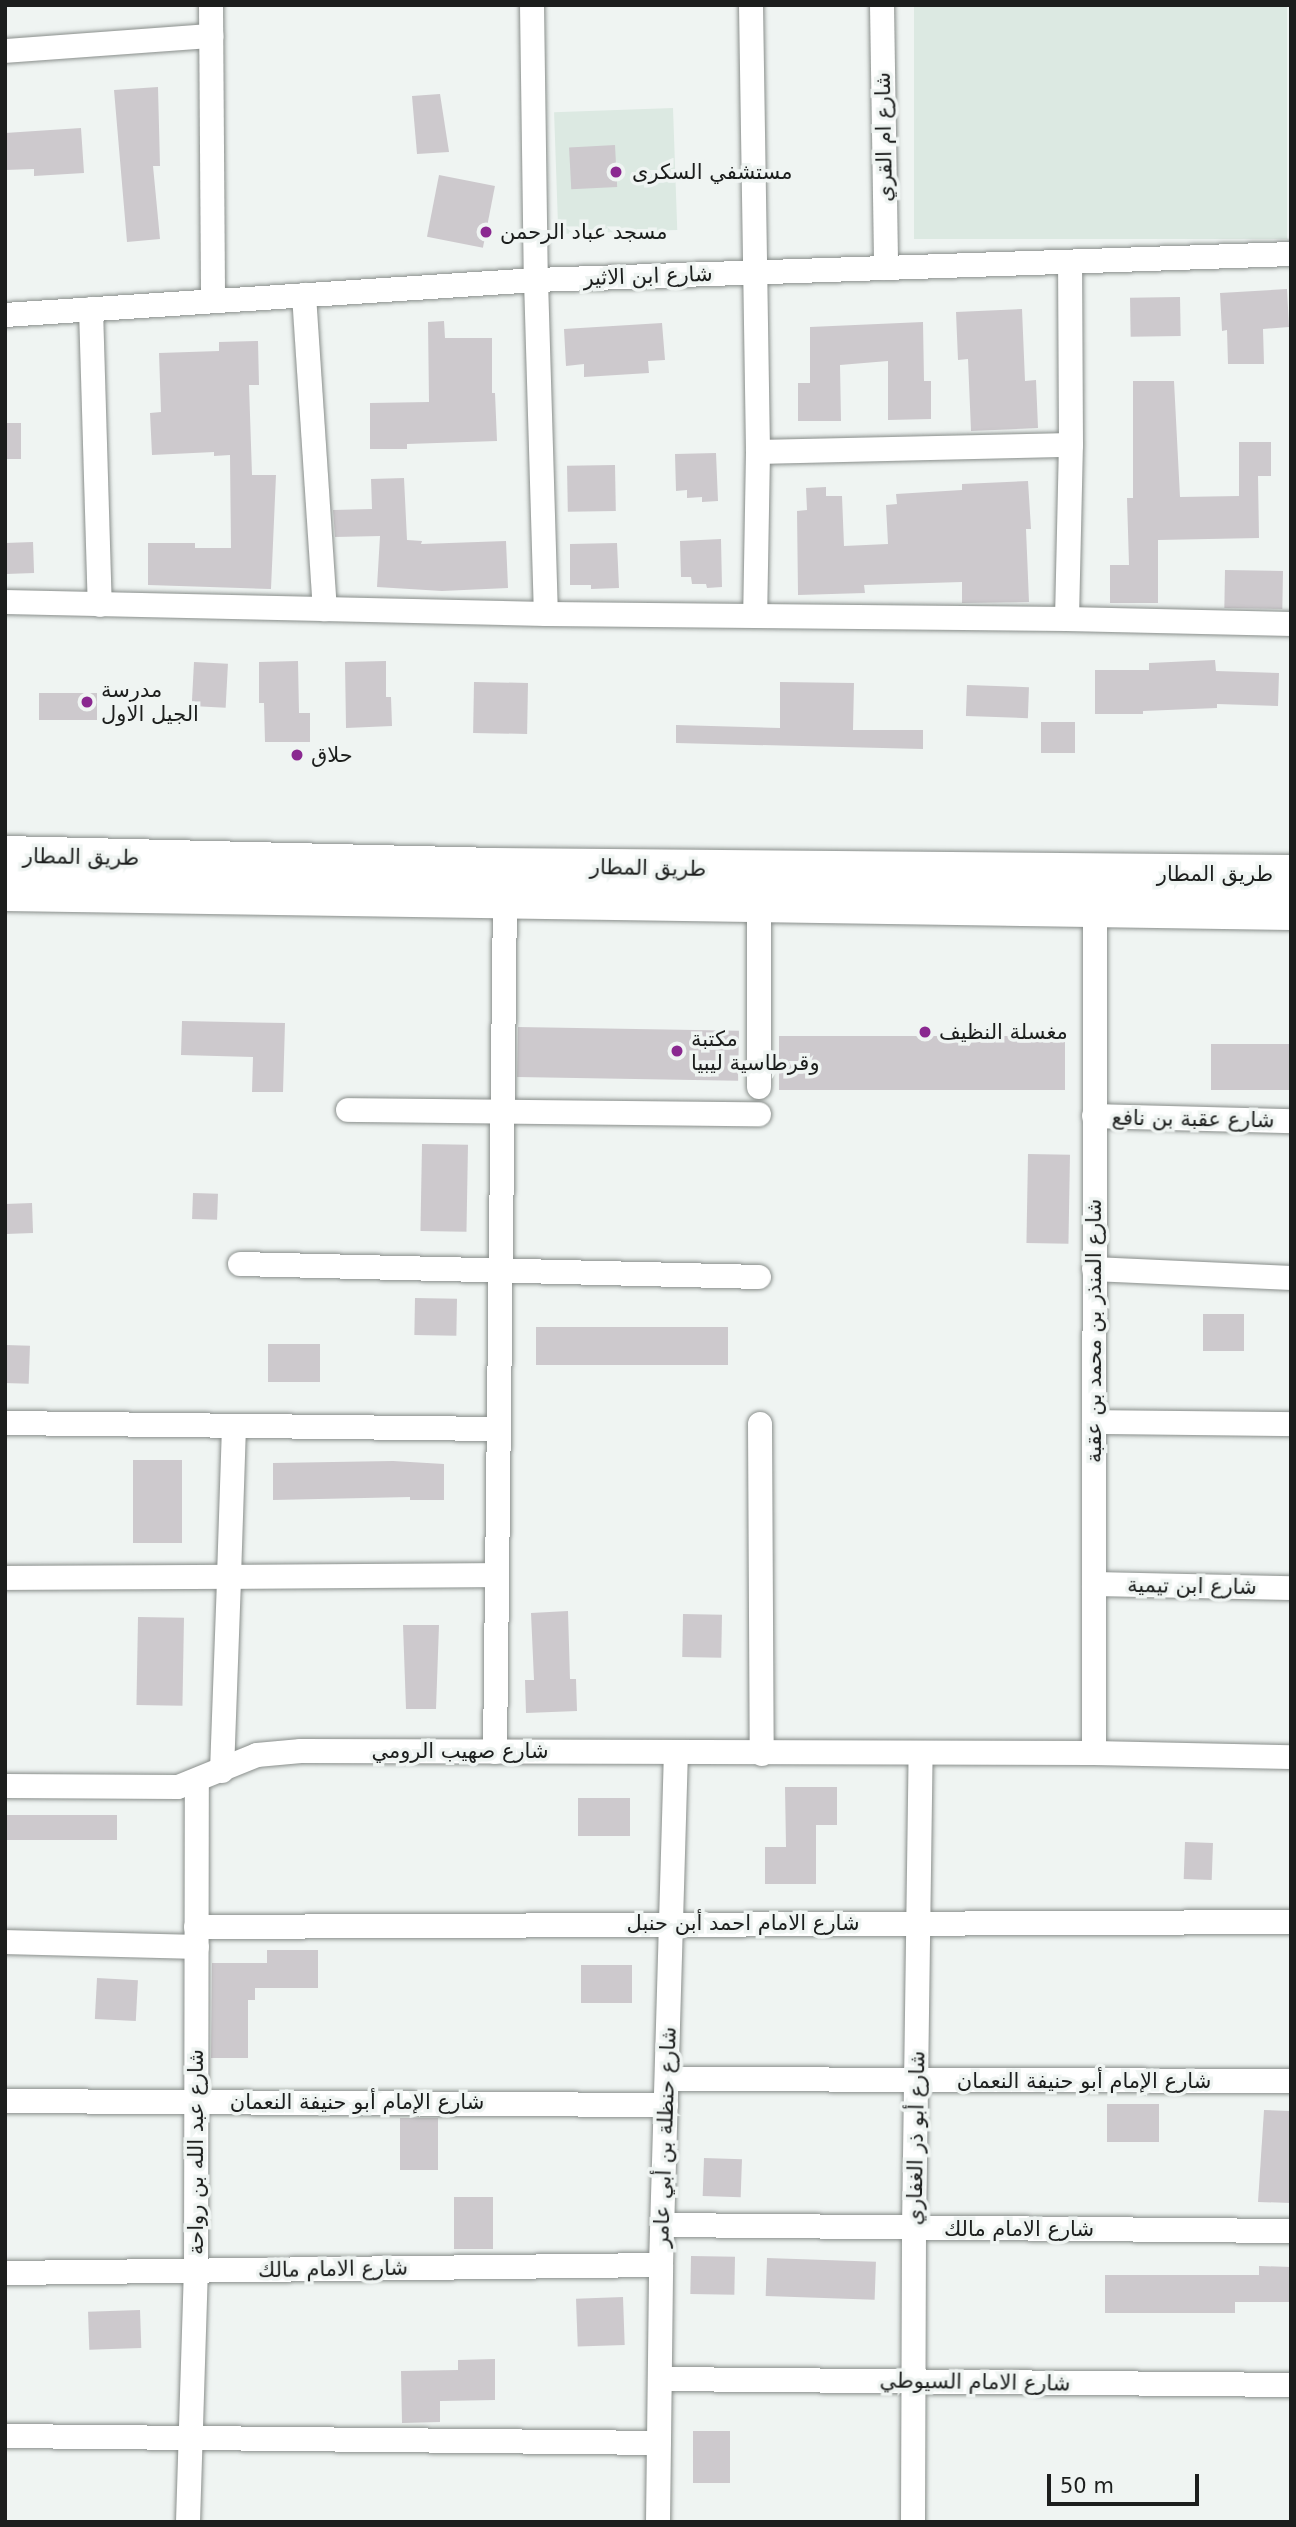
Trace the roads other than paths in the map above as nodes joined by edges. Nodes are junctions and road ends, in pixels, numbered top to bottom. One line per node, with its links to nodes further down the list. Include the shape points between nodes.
1 (211, 5): 5 (street)
2 (532, 5): 11 (street)
3 (751, 5): 10 (street)
4 (882, 5): 9 (street, شارع ام القري)
5 (211, 36): 6 (street); 13 (street)
6 (5, 51)
7 (1291, 254): 8 (street, شارع ابن الاثير)
8 (1070, 262): 9 (street, شارع ابن الاثير); 16 (street)
9 (886, 268): 10 (street, شارع ابن الاثير)
10 (756, 272): 11 (street, شارع ابن الاثير); 17 (street)
11 (536, 280): 12 (street, شارع ابن الاثير); 21 (street)
12 (304, 295): 13 (street, شارع ابن الاثير); 20 (street)
13 (213, 301): 14 (street, شارع ابن الاثير)
14 (91, 309): 15 (street, شارع ابن الاثير); 19 (street)
15 (5, 315)
16 (1071, 445): 17 (street); 23 (street)
17 (758, 452): 22 (street)
18 (5, 602): 19 (street)
19 (100, 605): 20 (street)
20 (325, 608): 21 (street)
21 (546, 614): 22 (street)
22 (755, 616): 23 (street)
23 (1067, 619): 24 (street)
24 (1291, 625)
25 (5, 855): 26 (highway, طريق المطار, via 483,867)
26 (1291, 874)
27 (5, 892): 28 (highway, طريق المطار)
28 (505, 900): 29 (highway, طريق المطار); 34 (street)
29 (759, 903): 30 (highway, طريق المطار); 32 (street)
30 (1095, 908): 31 (highway, طريق المطار); 36 (street, شارع المنذر بن محمد بن عقبة)
31 (1291, 911)
32 (759, 1087)
33 (348, 1110): 34 (street)
34 (502, 1111): 35 (street); 40 (street)
35 (759, 1114)
36 (1094, 1116): 37 (street, شارع عقبة بن نافع); 39 (street, شارع المنذر بن محمد بن عقبة)
37 (1291, 1121)
38 (240, 1264): 40 (street)
39 (1094, 1269): 42 (street); 43 (street, شارع المنذر بن محمد بن عقبة)
40 (500, 1271): 41 (street); 48 (street)
41 (759, 1277)
42 (1291, 1278)
43 (1094, 1422): 46 (street); 52 (street, شارع المنذر بن محمد بن عقبة)
44 (5, 1423): 47 (street)
45 (760, 1423): 56 (street)
46 (1291, 1424)
47 (234, 1426): 48 (street); 50 (street)
48 (499, 1429): 49 (street)
49 (497, 1575): 50 (street); 54 (street)
50 (229, 1577): 51 (street); 60 (street)
51 (5, 1578)
52 (1094, 1584): 53 (street, شارع ابن تيمية); 58 (street, شارع المنذر بن محمد بن عقبة)
53 (1291, 1588)
54 (495, 1752): 55 (street, شارع صهيب الرومي); 60 (street, شارع صهيب الرومي, via 301,1751 257,1755)
55 (676, 1752): 56 (street, شارع صهيب الرومي); 64 (street, شارع حنظلة بن أبي عامر)
56 (762, 1754): 57 (street, شارع صهيب الرومي)
57 (921, 1754): 58 (street, شارع صهيب الرومي); 65 (street, شارع أبو ذر الغفاري)
58 (1094, 1754): 59 (street)
59 (1291, 1757)
60 (222, 1770): 61 (street, شارع صهيب الرومي)
61 (197, 1782): 62 (street, شارع صهيب الرومي, via 178,1787); 66 (street, شارع عبد الله بن رواحة)
62 (5, 1786)
63 (1291, 1922): 65 (street, شارع الامام احمد أبن حنبل)
64 (671, 1923): 65 (street, شارع الامام احمد أبن حنبل); 66 (street, شارع الامام احمد أبن حنبل); 68 (street, شارع حنظلة بن أبي عامر)
65 (919, 1923): 69 (street, شارع أبو ذر الغفاري)
66 (196, 1937): 67 (street, شارع الامام احمد أبن حنبل); 72 (street, شارع عبد الله بن رواحة)
67 (5, 1942)
68 (667, 2079): 69 (street, شارع الإمام أبو حنيفة النعمان); 73 (street, شارع حنظلة بن أبي عامر)
69 (918, 2081): 70 (street, شارع الإمام أبو حنيفة النعمان); 75 (street, شارع أبو ذر الغفاري)
70 (1291, 2081)
71 (5, 2101): 72 (street, شارع الإمام أبو حنيفة النعمان)
72 (197, 2101): 73 (street, شارع الإمام أبو حنيفة النعمان); 78 (street, شارع عبد الله بن رواحة)
73 (666, 2105): 74 (street, شارع حنظلة بن أبي عامر)
74 (663, 2225): 75 (street, شارع الامام مالك); 77 (street, شارع حنظلة بن أبي عامر)
75 (914, 2228): 76 (street, شارع الامام مالك); 81 (street, شارع أبو ذر الغفاري)
76 (1291, 2231)
77 (661, 2265): 78 (street, شارع الامام مالك); 80 (street, شارع حنظلة بن أبي عامر)
78 (196, 2271): 79 (street, شارع الامام مالك); 84 (street, شارع عبد الله بن رواحة)
79 (5, 2273)
80 (660, 2379): 81 (street, شارع الامام السيوطي); 85 (street, شارع حنظلة بن أبي عامر)
81 (914, 2381): 82 (street, شارع الامام السيوطي); 88 (street, شارع أبو ذر الغفاري)
82 (1291, 2385)
83 (5, 2436): 84 (street)
84 (190, 2438): 85 (street); 86 (street, شارع عبد الله بن رواحة)
85 (659, 2443): 87 (street, شارع حنظلة بن أبي عامر)
86 (188, 2522)
87 (658, 2522)
88 (914, 2522)

